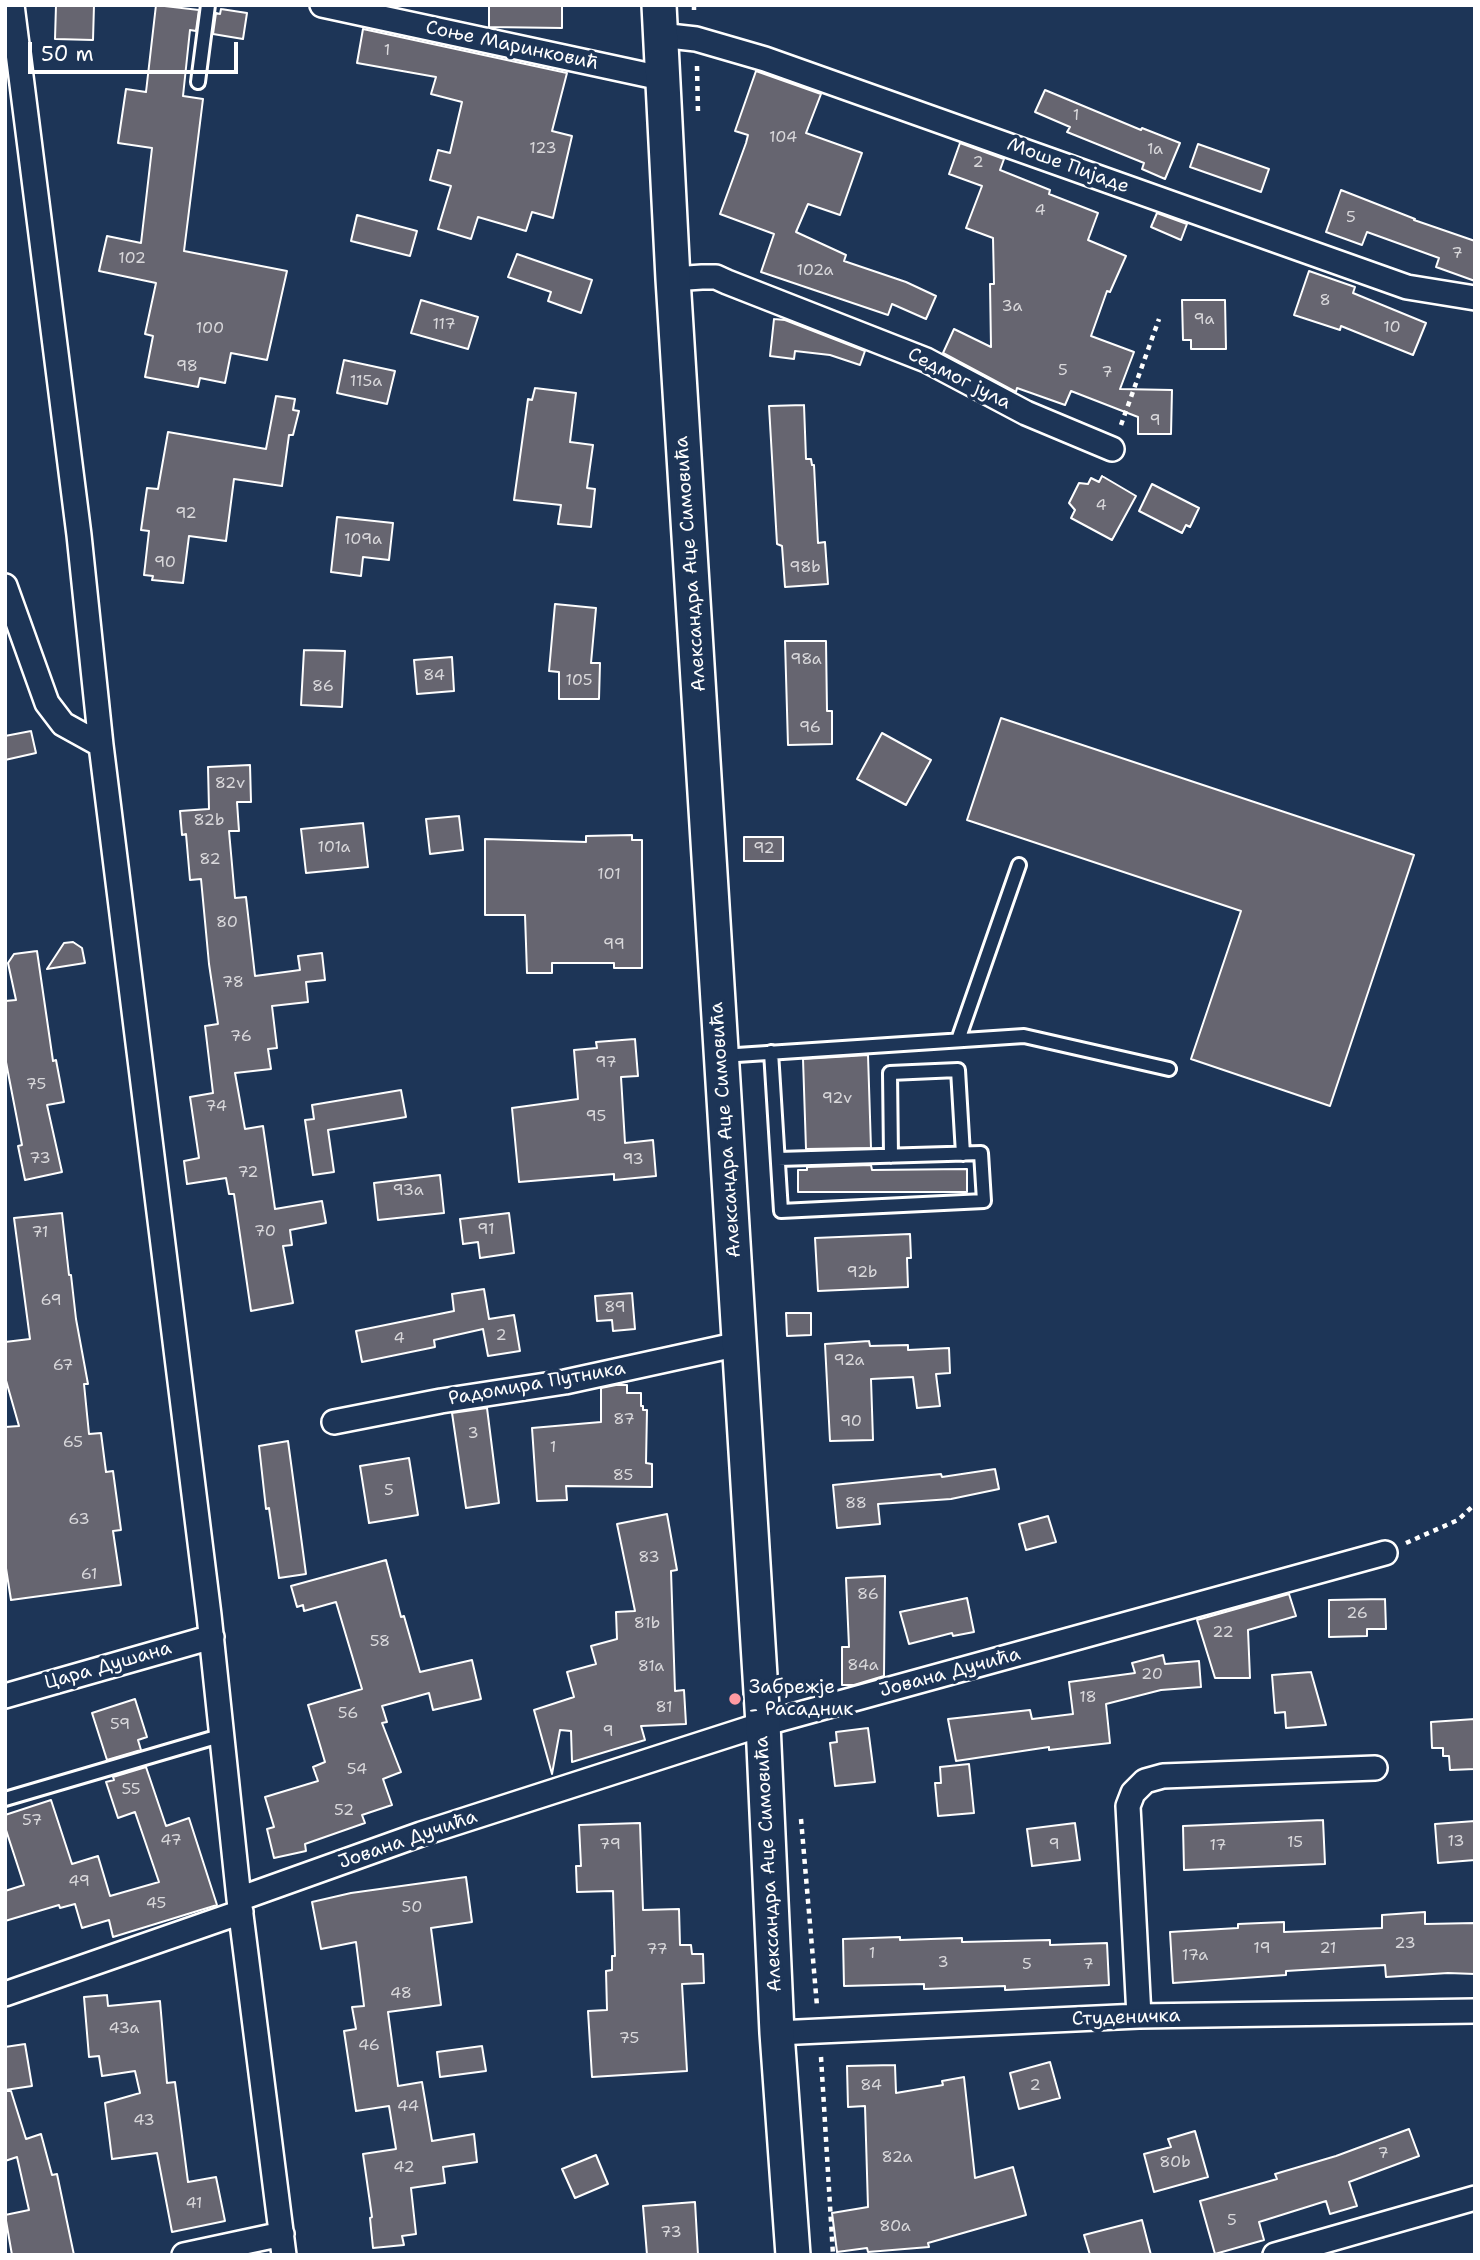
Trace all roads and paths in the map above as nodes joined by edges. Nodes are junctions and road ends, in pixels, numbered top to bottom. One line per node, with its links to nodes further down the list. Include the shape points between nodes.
1 (12, 5): 12 (street)
2 (208, 5): 6 (lane)
3 (322, 5): 5 (street, Соње Маринковић)
4 (659, 20): 5 (street, Александра Аце Симовића); 8 (street, Моше Пијаде, via 696,39 765,59 1407,287)
5 (661, 78): 7 (street, Александра Аце Симовића)
6 (198, 82)
7 (673, 279): 10 (street, Седмог јула, via 716,278 740,286 926,360 1026,413); 16 (street, Александра Аце Симовића)
8 (1475, 299)
9 (1159, 318): 10 (path)
10 (1112, 449)
11 (5, 586): 12 (street, via 47,703 63,724)
12 (101, 745): 25 (street)
13 (1019, 865): 14 (lane)
14 (958, 1040): 15 (lane); 17 (lane, via 1024,1036)
15 (771, 1052): 16 (lane); 20 (lane)
16 (722, 1056): 21 (street, Александра Аце Симовића)
17 (1169, 1069)
18 (963, 1154): 19 (lane); 19 (lane, via 958,1070 890,1073); 20 (lane, via 981,1153 984,1200 781,1211)
19 (891, 1156): 20 (lane)
20 (778, 1159)
21 (739, 1343): 22 (street, Радомира Путника, via 565,1382); 27 (street, Александра Аце Симовића)
22 (334, 1422)
23 (1475, 1504): 24 (path, via 1458,1520)
24 (1385, 1553): 27 (street, Јована Дучића)
25 (212, 1637): 26 (street, Цара Душана); 28 (street)
26 (5, 1696)
27 (763, 1724): 31 (street, Јована Дучића, via 421,1834); 35 (street, Александра Аце Симовића)
28 (223, 1735): 30 (lane); 31 (street)
29 (1375, 1768): 34 (street, via 1163,1776 1145,1781 1133,1793 1128,1806)
30 (5, 1799)
31 (240, 1906): 32 (street, Јована Дучића); 37 (street)
32 (5, 1994)
33 (1475, 2011): 34 (street, Студеничка)
34 (1139, 2016): 35 (street, Студеничка)
35 (777, 2033): 39 (street, Александра Аце Симовића)
36 (1475, 2198): 40 (street)
37 (283, 2244): 38 (street)
38 (184, 2255)
39 (793, 2255)
40 (1275, 2255)

